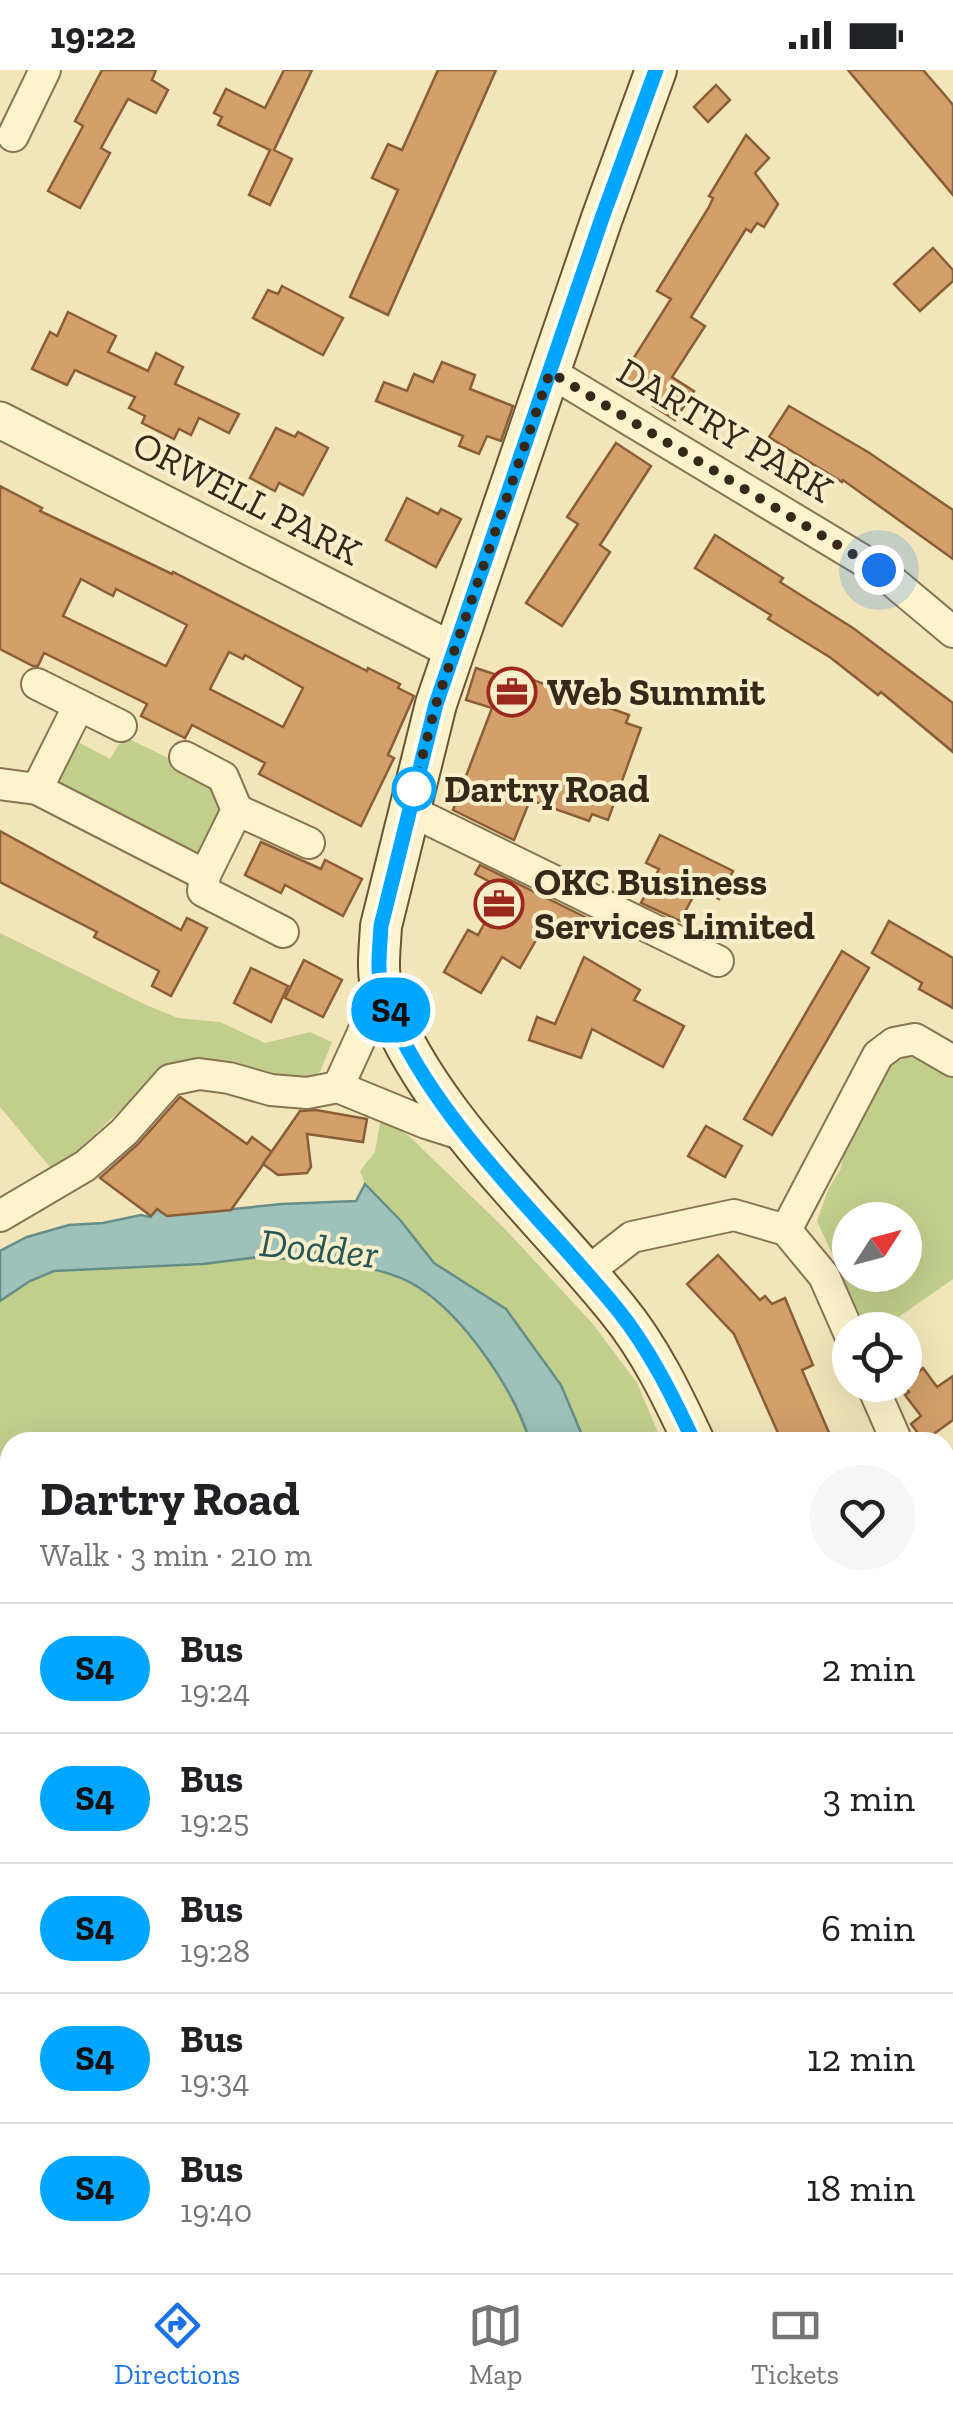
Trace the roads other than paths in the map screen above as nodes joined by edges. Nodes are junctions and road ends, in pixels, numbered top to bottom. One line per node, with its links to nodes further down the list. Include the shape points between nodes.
1 (46, 70): 3 (street)
2 (656, 70): 4 (main road)
3 (13, 136)
4 (550, 372): 6 (street, DARTRY PARK, via 879,570); 7 (main road)
5 (0, 420): 7 (street, ORWELL PARK)
6 (953, 632)
7 (454, 652): 15 (main road)
8 (37, 684): 9 (street)
9 (79, 705): 10 (street); 13 (street)
10 (121, 726)
11 (186, 757): 14 (street, via 223,777)
12 (0, 784): 13 (street)
13 (38, 789): 17 (street)
14 (237, 810): 16 (street); 17 (street)
15 (409, 810): 19 (street); 20 (main road, via 381,926)
16 (309, 843)
17 (204, 875): 18 (street, via 203,891)
18 (283, 932)
19 (718, 961)
20 (382, 991): 22 (street); 23 (main road, via 405,1042)
21 (953, 1061): 25 (street, via 915,1039 878,1054)
22 (338, 1087): 23 (street); 24 (street, via 307,1093 200,1074 170,1080 85,1166)
23 (470, 1137): 26 (main road)
24 (0, 1216)
25 (786, 1230): 26 (street, via 734,1215 632,1237); 27 (street, via 824,1276)
26 (586, 1273): 29 (main road, via 649,1356)
27 (840, 1312)
28 (879, 1402): 30 (street)
29 (689, 1432)
30 (893, 1432)

